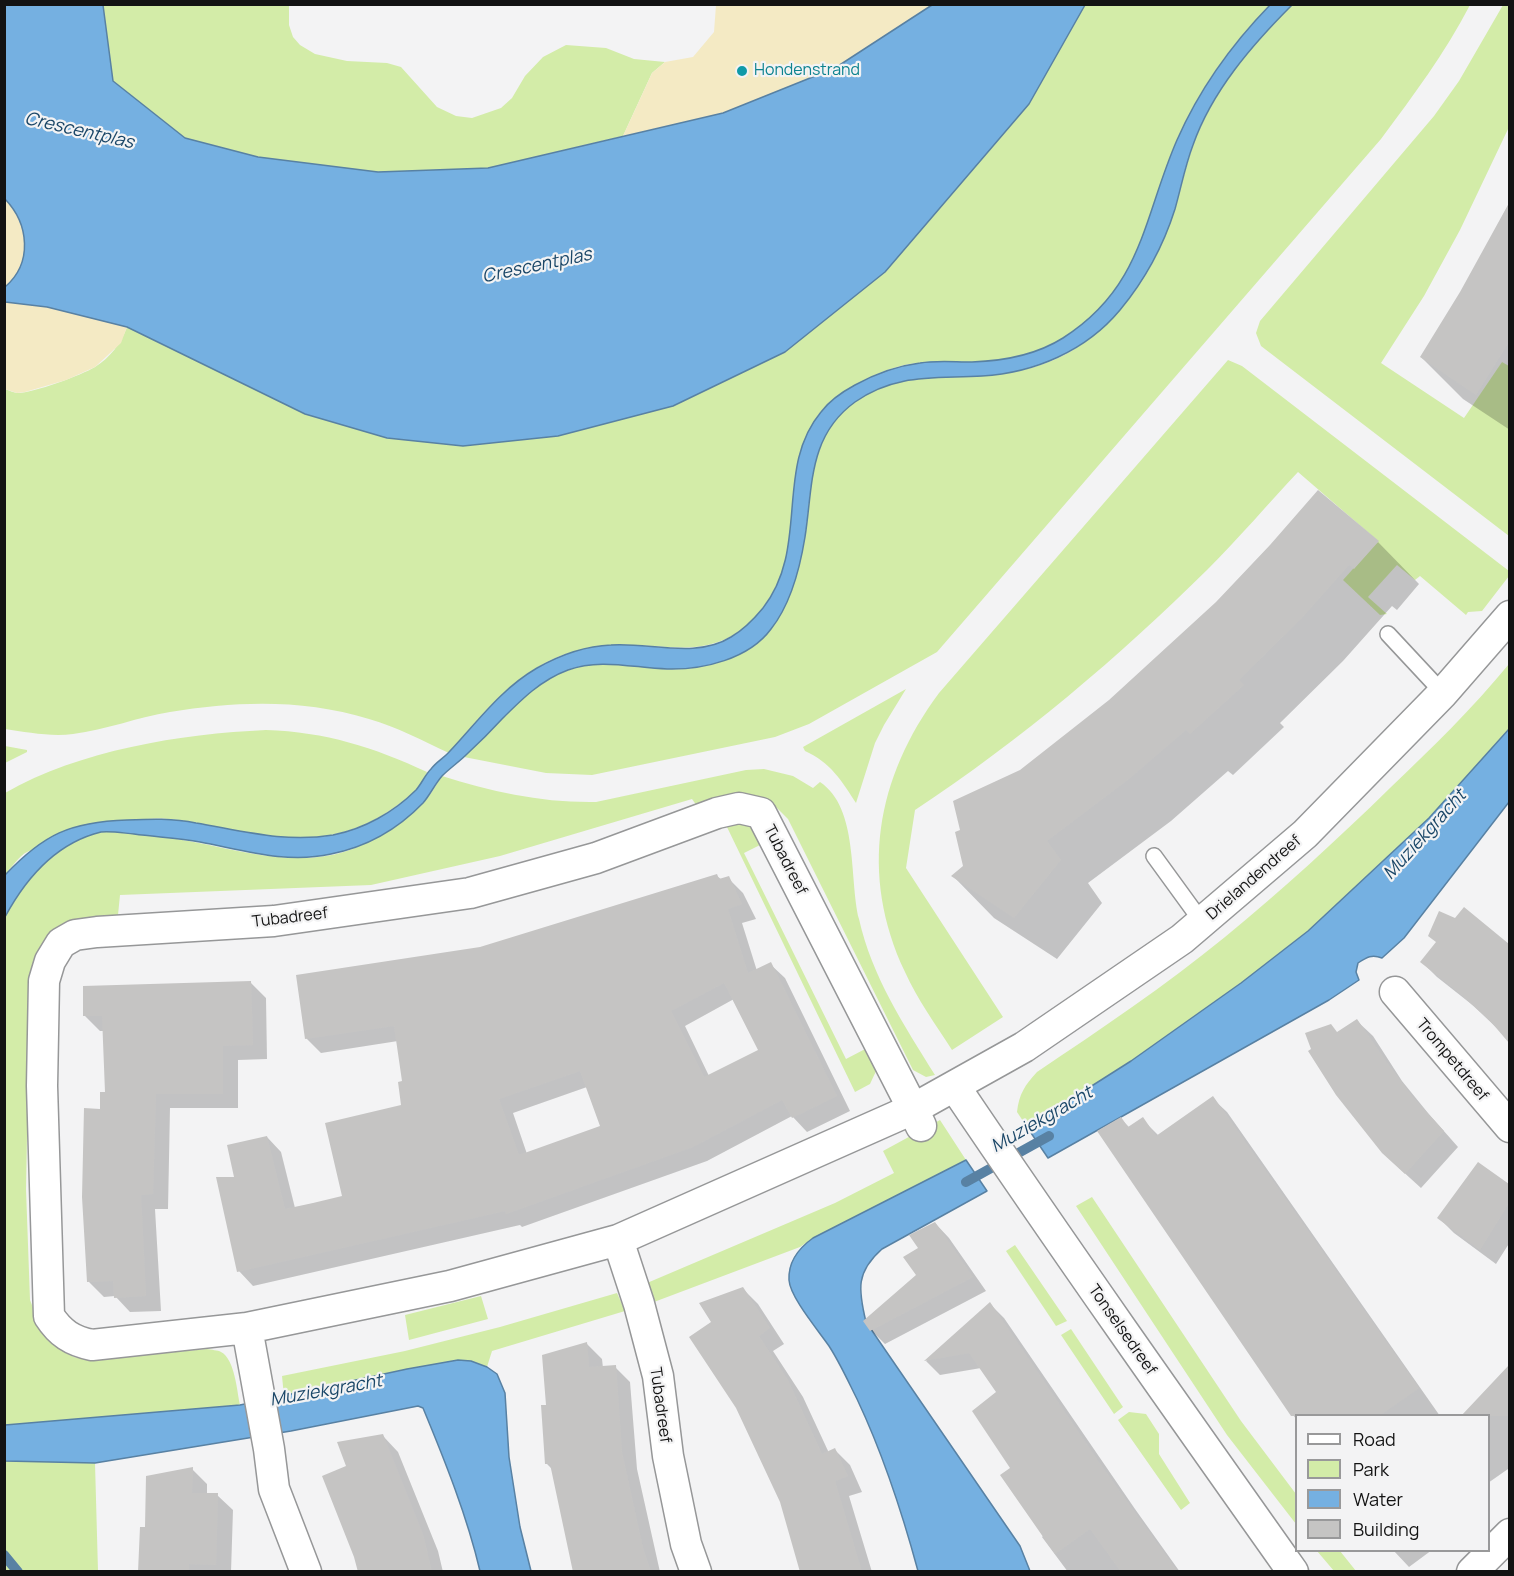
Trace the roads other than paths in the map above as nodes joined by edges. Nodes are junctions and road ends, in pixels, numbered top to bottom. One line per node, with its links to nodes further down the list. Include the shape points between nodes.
1 (1509, 616): 3 (street, Drielandendreef)
2 (1388, 634): 3 (lane)
3 (1443, 693): 5 (street, Drielandendreef, via 1305,834)
4 (1154, 856): 5 (lane)
5 (1203, 922): 7 (street, Drielandendreef, via 1041,1036)
6 (1395, 992): 9 (street, Trompetdreef)
7 (955, 1087): 8 (street, Tubadreef); 15 (street, Tonselsedreef)
8 (917, 1117): 10 (street, Tubadreef); 11 (street, Tubadreef, via 761,813 739,808 596,858 470,893 274,921 75,935 61,943 44,981 42,1086 49,1316 65,1335 92,1345)
9 (1509, 1127)
10 (618, 1240): 11 (street, Tubadreef, via 450,1286); 14 (street, Tubadreef, via 658,1376 668,1456 686,1544)
11 (247, 1328): 13 (street, via 274,1489)
12 (1509, 1534): 16 (street)
13 (306, 1572)
14 (696, 1572)
15 (1293, 1572)
16 (1472, 1572)

